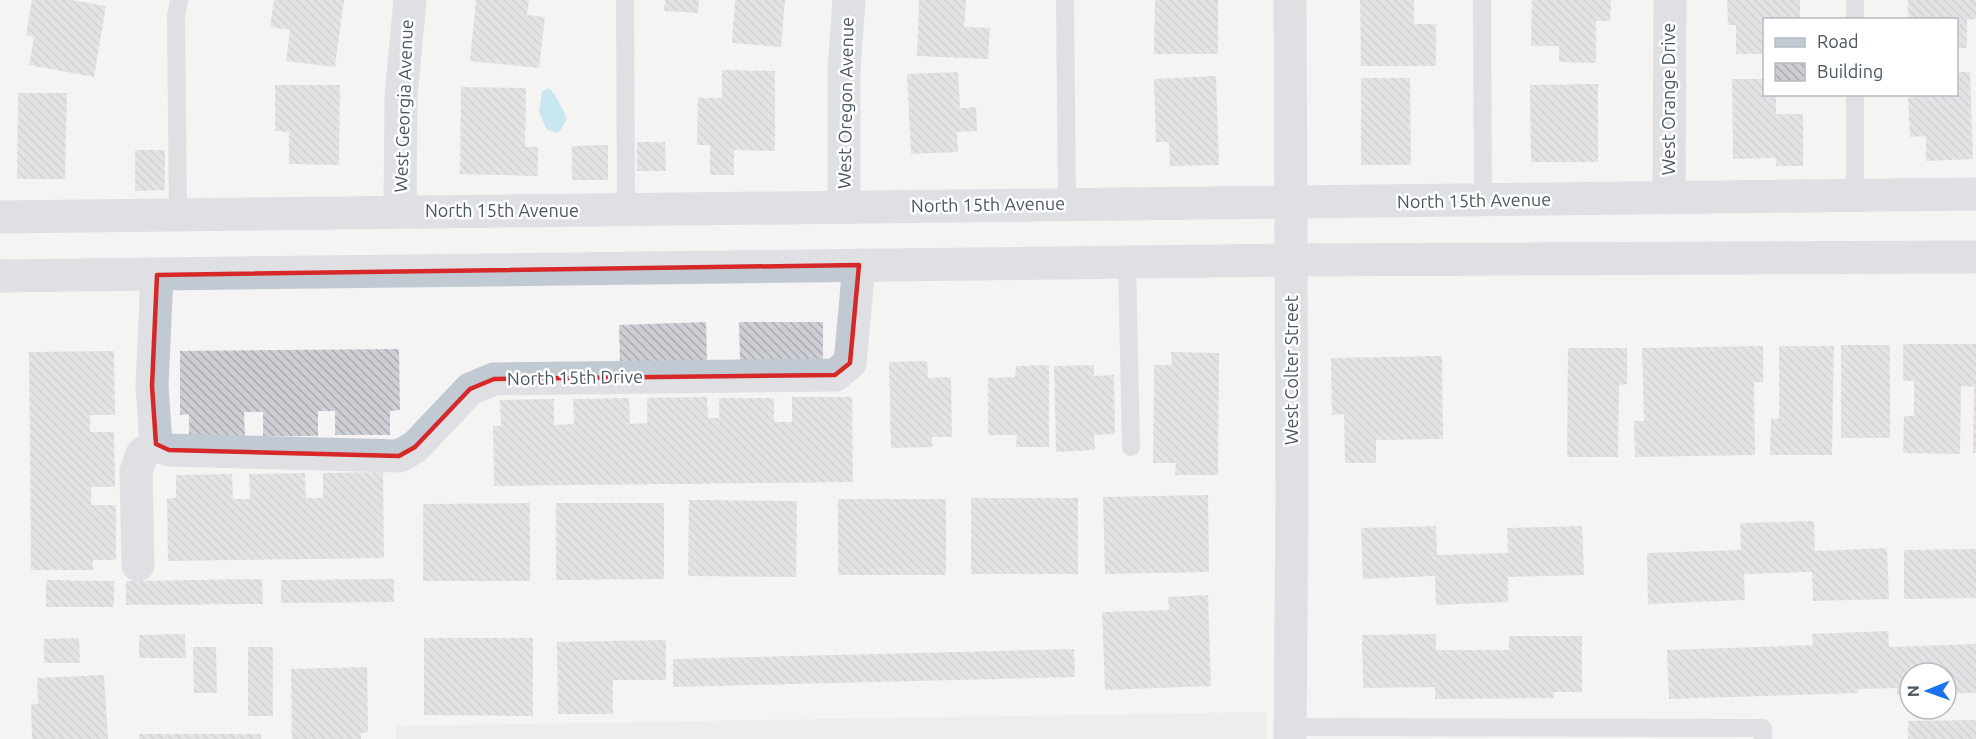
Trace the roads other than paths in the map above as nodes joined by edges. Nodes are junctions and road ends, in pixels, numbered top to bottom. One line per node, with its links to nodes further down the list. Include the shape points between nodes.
1 (179, 0): 21 (lane)
2 (410, 0): 20 (street, West Georgia Avenue, via 401,96)
3 (625, 0): 19 (lane)
4 (849, 0): 18 (street, West Oregon Avenue, via 844,69)
5 (1065, 0): 17 (lane)
6 (1290, 0): 16 (street, West Colter Street)
7 (1482, 0): 15 (lane)
8 (1670, 0): 14 (street, West Orange Drive)
9 (1855, 0): 10 (lane)
10 (1855, 18)
11 (1855, 96): 13 (lane)
12 (1976, 194): 13 (street, North 15th Avenue)
13 (1855, 196): 14 (street, North 15th Avenue)
14 (1669, 198): 15 (street, North 15th Avenue)
15 (1483, 201): 16 (street, North 15th Avenue)
16 (1291, 203): 17 (street, North 15th Avenue); 24 (street, West Colter Street)
17 (1067, 204): 18 (street, North 15th Avenue)
18 (844, 207): 19 (street, North 15th Avenue)
19 (626, 210): 20 (street, North 15th Avenue)
20 (400, 211): 21 (street, North 15th Avenue)
21 (178, 214): 22 (street, North 15th Avenue)
22 (0, 216)
23 (1976, 257): 24 (street)
24 (1292, 260): 25 (street); 32 (street, West Colter Street)
25 (1127, 262): 26 (street); 30 (lane)
26 (859, 266): 27 (street); 29 (street, North 15th Drive, via 850,363 835,375 494,379 470,389 415,447 399,456 170,450)
27 (157, 275): 28 (street); 29 (street, via 152,386)
28 (0, 276)
29 (156, 444): 31 (street, via 142,454 136,471)
30 (1131, 447)
31 (138, 565)
32 (1290, 733): 33 (lane, via 1763,728)
33 (1763, 739)

